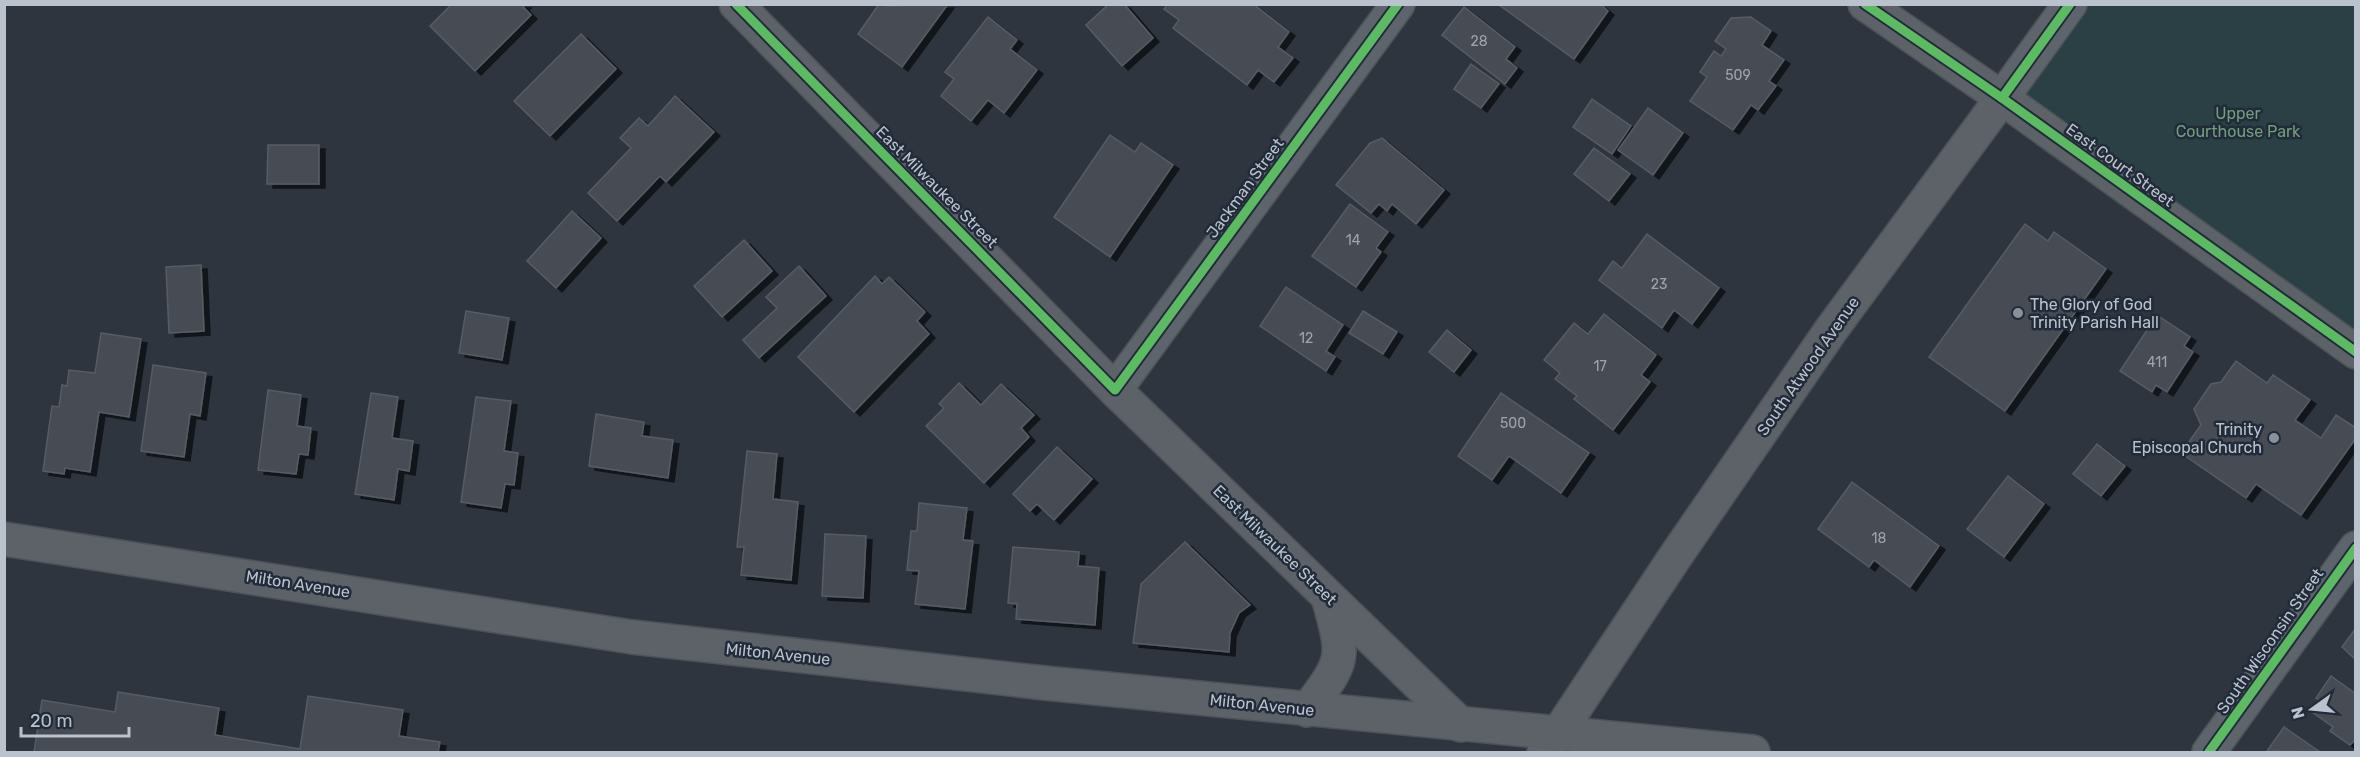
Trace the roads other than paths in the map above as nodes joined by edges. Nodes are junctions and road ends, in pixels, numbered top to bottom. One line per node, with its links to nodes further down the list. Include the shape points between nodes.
1 (736, 4): 7 (main road, East Milwaukee Street)
2 (1398, 4): 7 (street, Jackman Street)
3 (1865, 4): 5 (main road, East Court Street)
4 (2070, 4): 5 (street, South Atwood Avenue)
5 (2002, 98): 6 (main road, East Court Street); 13 (main road, South Atwood Avenue, via 1831,330)
6 (2355, 352)
7 (1115, 390): 10 (main road, East Milwaukee Street)
8 (4, 539): 11 (main road, Milton Avenue, via 632,637)
9 (2355, 548): 15 (street, South Wisconsin Street)
10 (1328, 597): 11 (main road, via 1338,633 1339,662); 12 (main road, East Milwaukee Street)
11 (1307, 710): 12 (main road, Milton Avenue)
12 (1461, 725): 13 (main road, Milton Avenue)
13 (1550, 744): 14 (main road)
14 (1753, 753)
15 (2210, 753)

